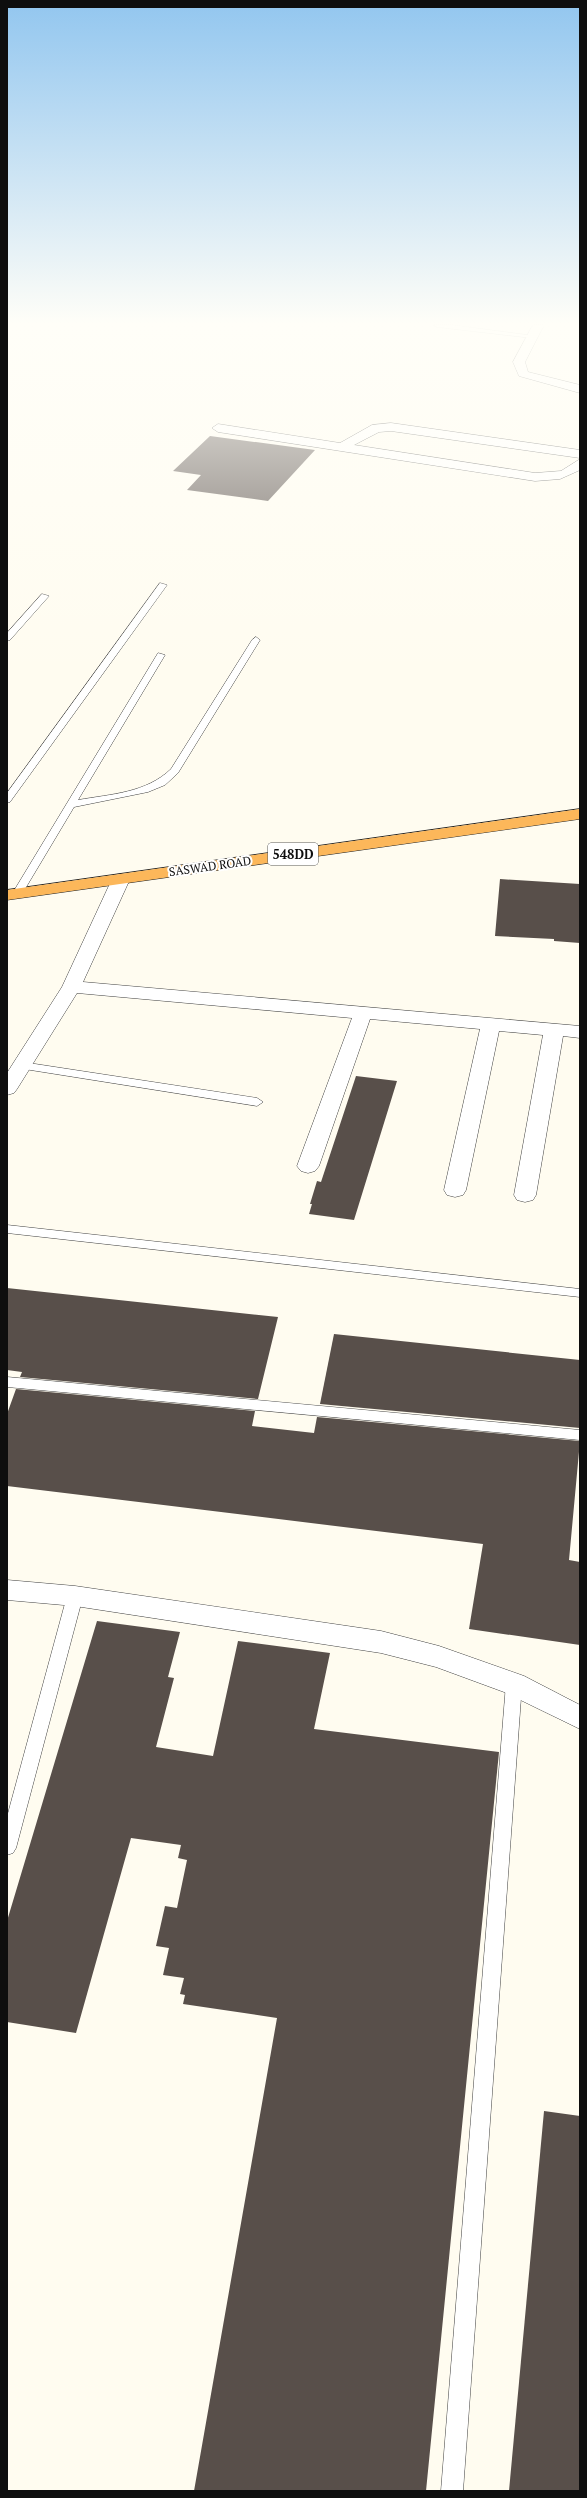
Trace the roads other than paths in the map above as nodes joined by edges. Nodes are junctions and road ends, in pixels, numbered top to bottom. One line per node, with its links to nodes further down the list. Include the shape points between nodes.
1 (307, 442): 4 (street)
2 (352, 442): 4 (street)
3 (493, 442): 5 (street)
4 (342, 447): 6 (street, via 535,477 557,476 573,471)
5 (580, 454)
6 (580, 463)
7 (163, 585): 12 (lane)
8 (45, 596): 9 (lane)
9 (7, 638)
10 (256, 640): 13 (lane, via 175,770 162,783 145,790)
11 (161, 655): 13 (lane)
12 (7, 800)
13 (70, 805): 16 (lane)
14 (580, 814): 15 (highway, SASWAD ROAD / 548DD)
15 (121, 879): 16 (highway, SASWAD ROAD / 548DD); 17 (street)
16 (12, 895)
17 (71, 987): 18 (street); 22 (street)
18 (363, 1013): 19 (street); 25 (street)
19 (490, 1024): 20 (street); 26 (street)
20 (554, 1030): 21 (street); 27 (street)
21 (580, 1032)
22 (22, 1066): 23 (street); 24 (lane)
23 (7, 1090)
24 (257, 1102)
25 (308, 1166)
26 (455, 1190)
27 (525, 1196)
28 (7, 1229): 29 (lane)
29 (580, 1293)
30 (7, 1382): 31 (lane)
31 (580, 1435)
32 (7, 1590): 33 (street)
33 (75, 1596): 34 (street, via 381,1642 439,1657); 36 (lane)
34 (514, 1684): 35 (street); 37 (lane)
35 (580, 1718)
36 (7, 1848)
37 (452, 2491)

